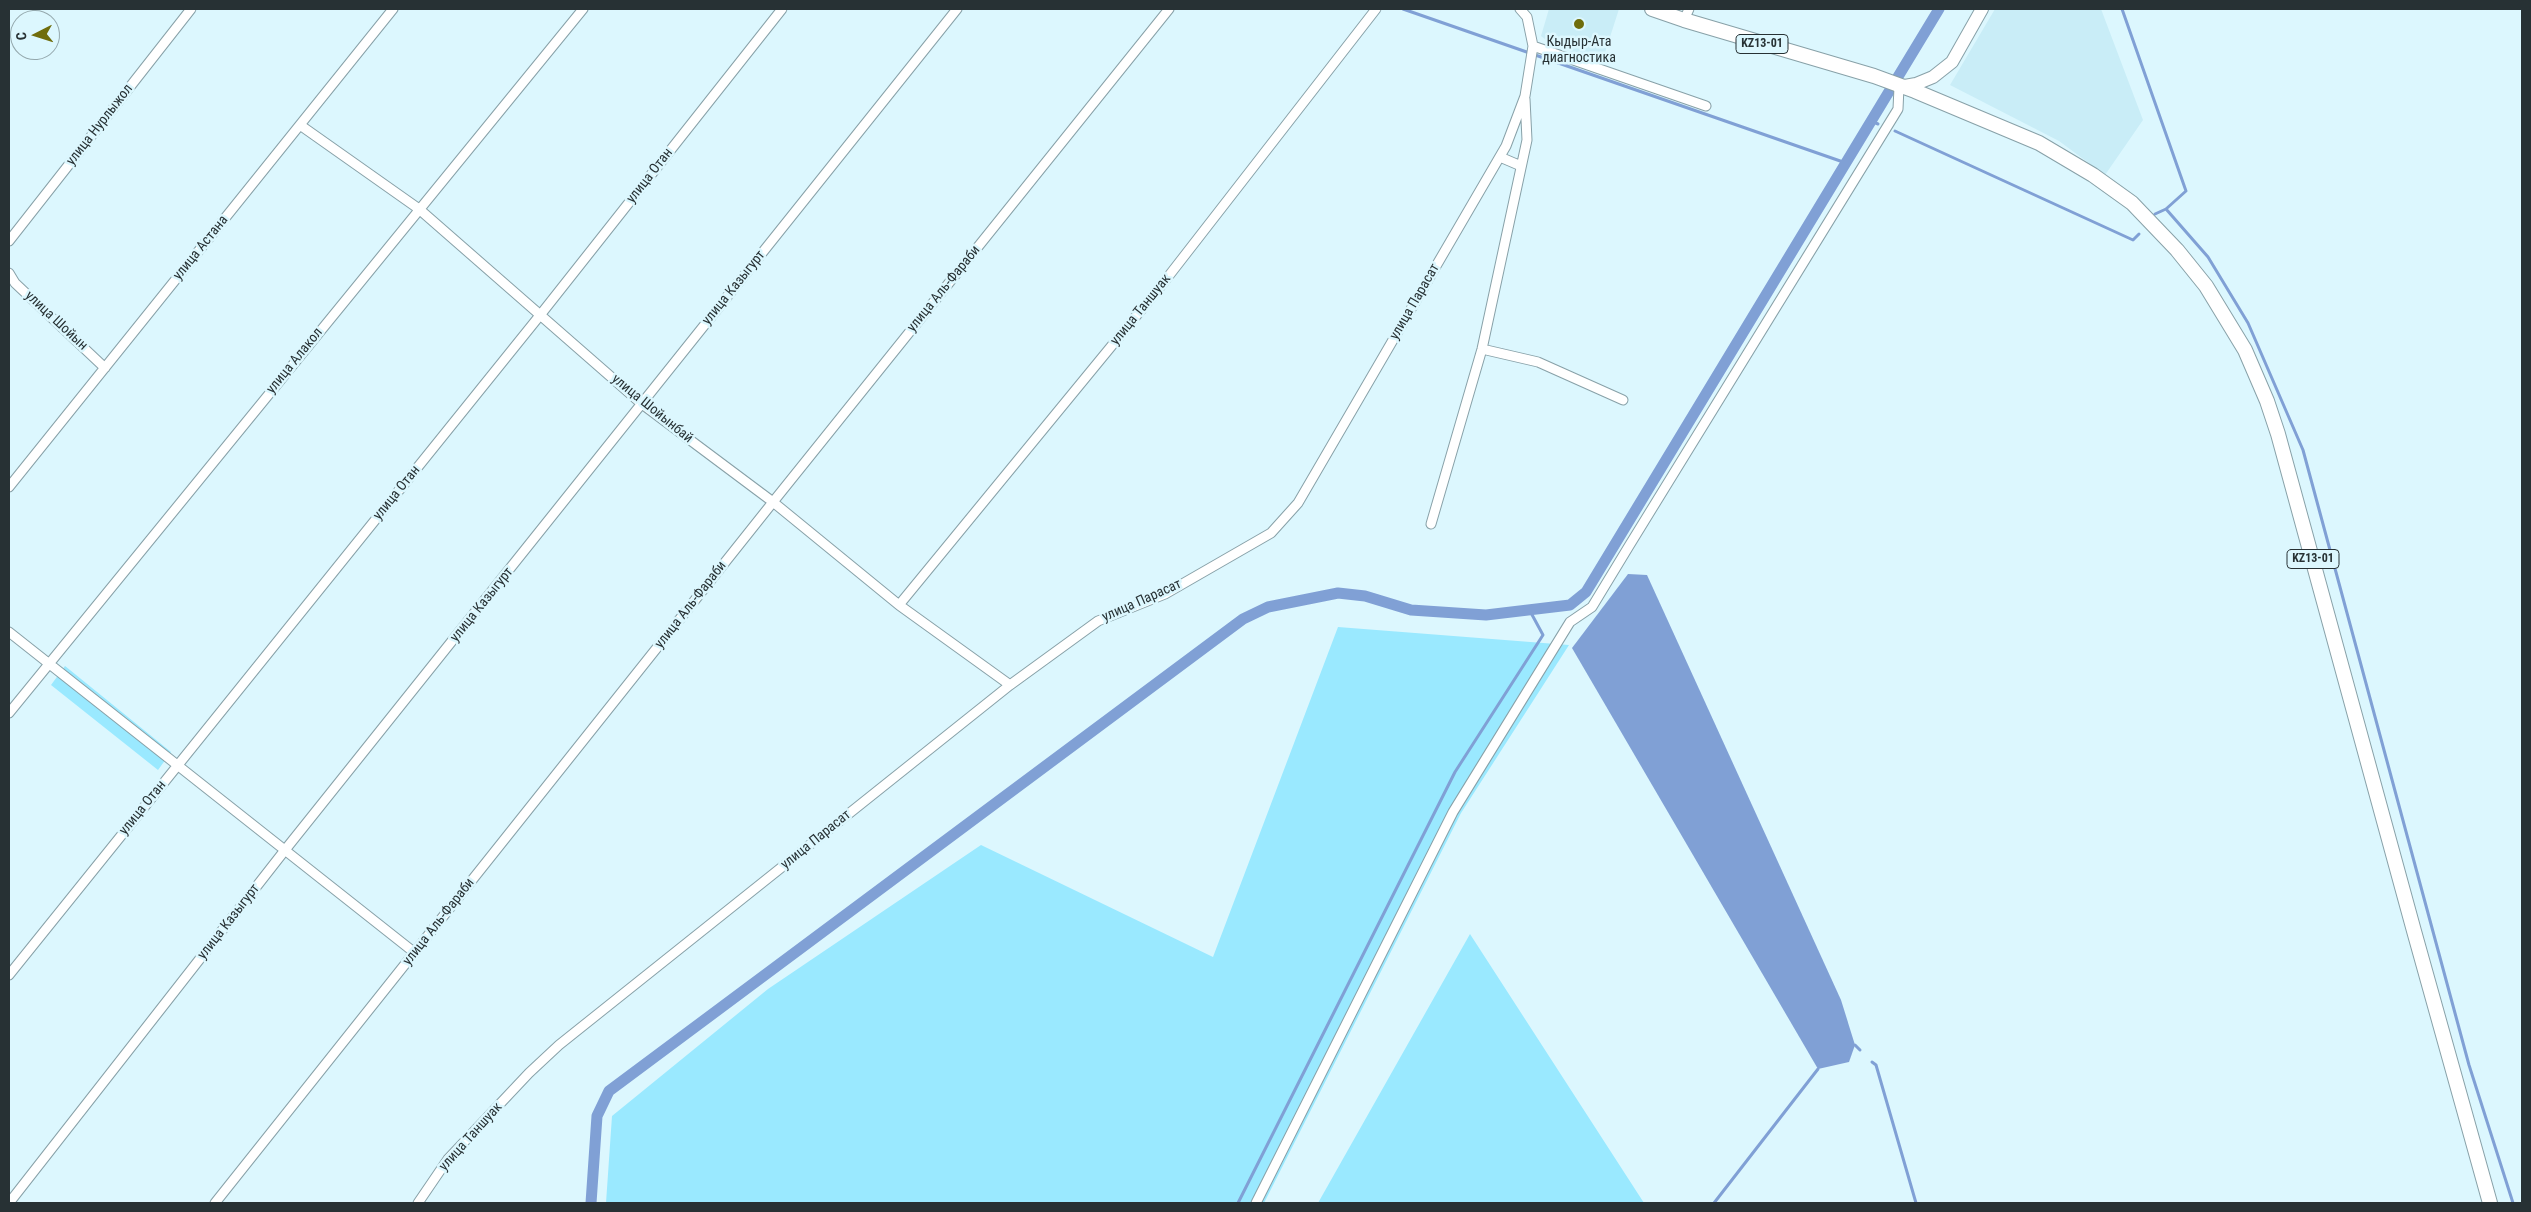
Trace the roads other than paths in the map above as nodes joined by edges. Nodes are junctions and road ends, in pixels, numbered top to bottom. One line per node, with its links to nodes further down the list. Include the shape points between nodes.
1 (191, 9): 20 (street, улица Нурлыжол)
2 (393, 9): 16 (street, улица Астана)
3 (582, 9): 19 (street, улица Алакол)
4 (782, 9): 22 (street, улица Отан)
5 (957, 9): 26 (street, улица Казыгурт)
6 (1169, 9): 28 (street, улица Аль-Фараби)
7 (1376, 9): 30 (street, улица Таншуак, via 1164,282)
8 (1520, 9): 12 (street, улица Парасат, via 1527,17)
9 (1652, 9): 11 (main road, KZ13-01)
10 (1982, 9): 13 (main road, via 1952,62 1933,77)
11 (1681, 14): 13 (main road, KZ13-01)
12 (1533, 47): 14 (street, улица Парасат); 15 (street)
13 (1899, 86): 43 (street, via 1898,109 1592,607 1570,622 1452,812); 44 (main road, KZ13-01, via 2039,143 2115,190 2132,203 2182,256 2233,327 2267,401 2288,465)
14 (1525, 96): 17 (street, улица Парасат); 18 (street, via 1527,140)
15 (1706, 106)
16 (300, 125): 19 (street, улица Шойынбай); 24 (street, улица Астана)
17 (1500, 157): 18 (street); 33 (street, улица Парасат, via 1298,503 1271,533 1165,594 1098,621)
18 (1521, 166): 23 (street)
19 (419, 209): 22 (street, улица Шойынбай); 32 (street, улица Алакол)
20 (9, 241)
21 (9, 273): 24 (street, улица Шойын, via 15,284)
22 (541, 314): 26 (street, улица Шойынбай); 35 (street, улица Отан)
23 (1482, 349): 25 (street, via 1538,362); 29 (street)
24 (105, 368): 27 (street, улица Астана)
25 (1623, 400)
26 (642, 404): 28 (street, улица Шойынбай); 36 (street, улица Казыгурт)
27 (9, 487)
28 (773, 502): 30 (street, улица Шойынбай); 37 (street, улица Аль-Фараби)
29 (1431, 524)
30 (899, 605): 33 (street, улица Шойынбай)
31 (9, 632): 32 (street)
32 (49, 662): 34 (street, улица Алакол); 35 (street)
33 (1010, 685): 39 (street, улица Парасат, via 558,1045)
34 (9, 714)
35 (178, 764): 36 (street); 38 (street, улица Отан)
36 (286, 850): 37 (street); 40 (street, улица Казыгурт)
37 (415, 953): 41 (street, улица Аль-Фараби)
38 (9, 975)
39 (529, 1073): 42 (street, улица Таншуак, via 448,1159)
40 (9, 1203)
41 (215, 1203)
42 (418, 1203)
43 (1256, 1203)
44 (2490, 1203)

